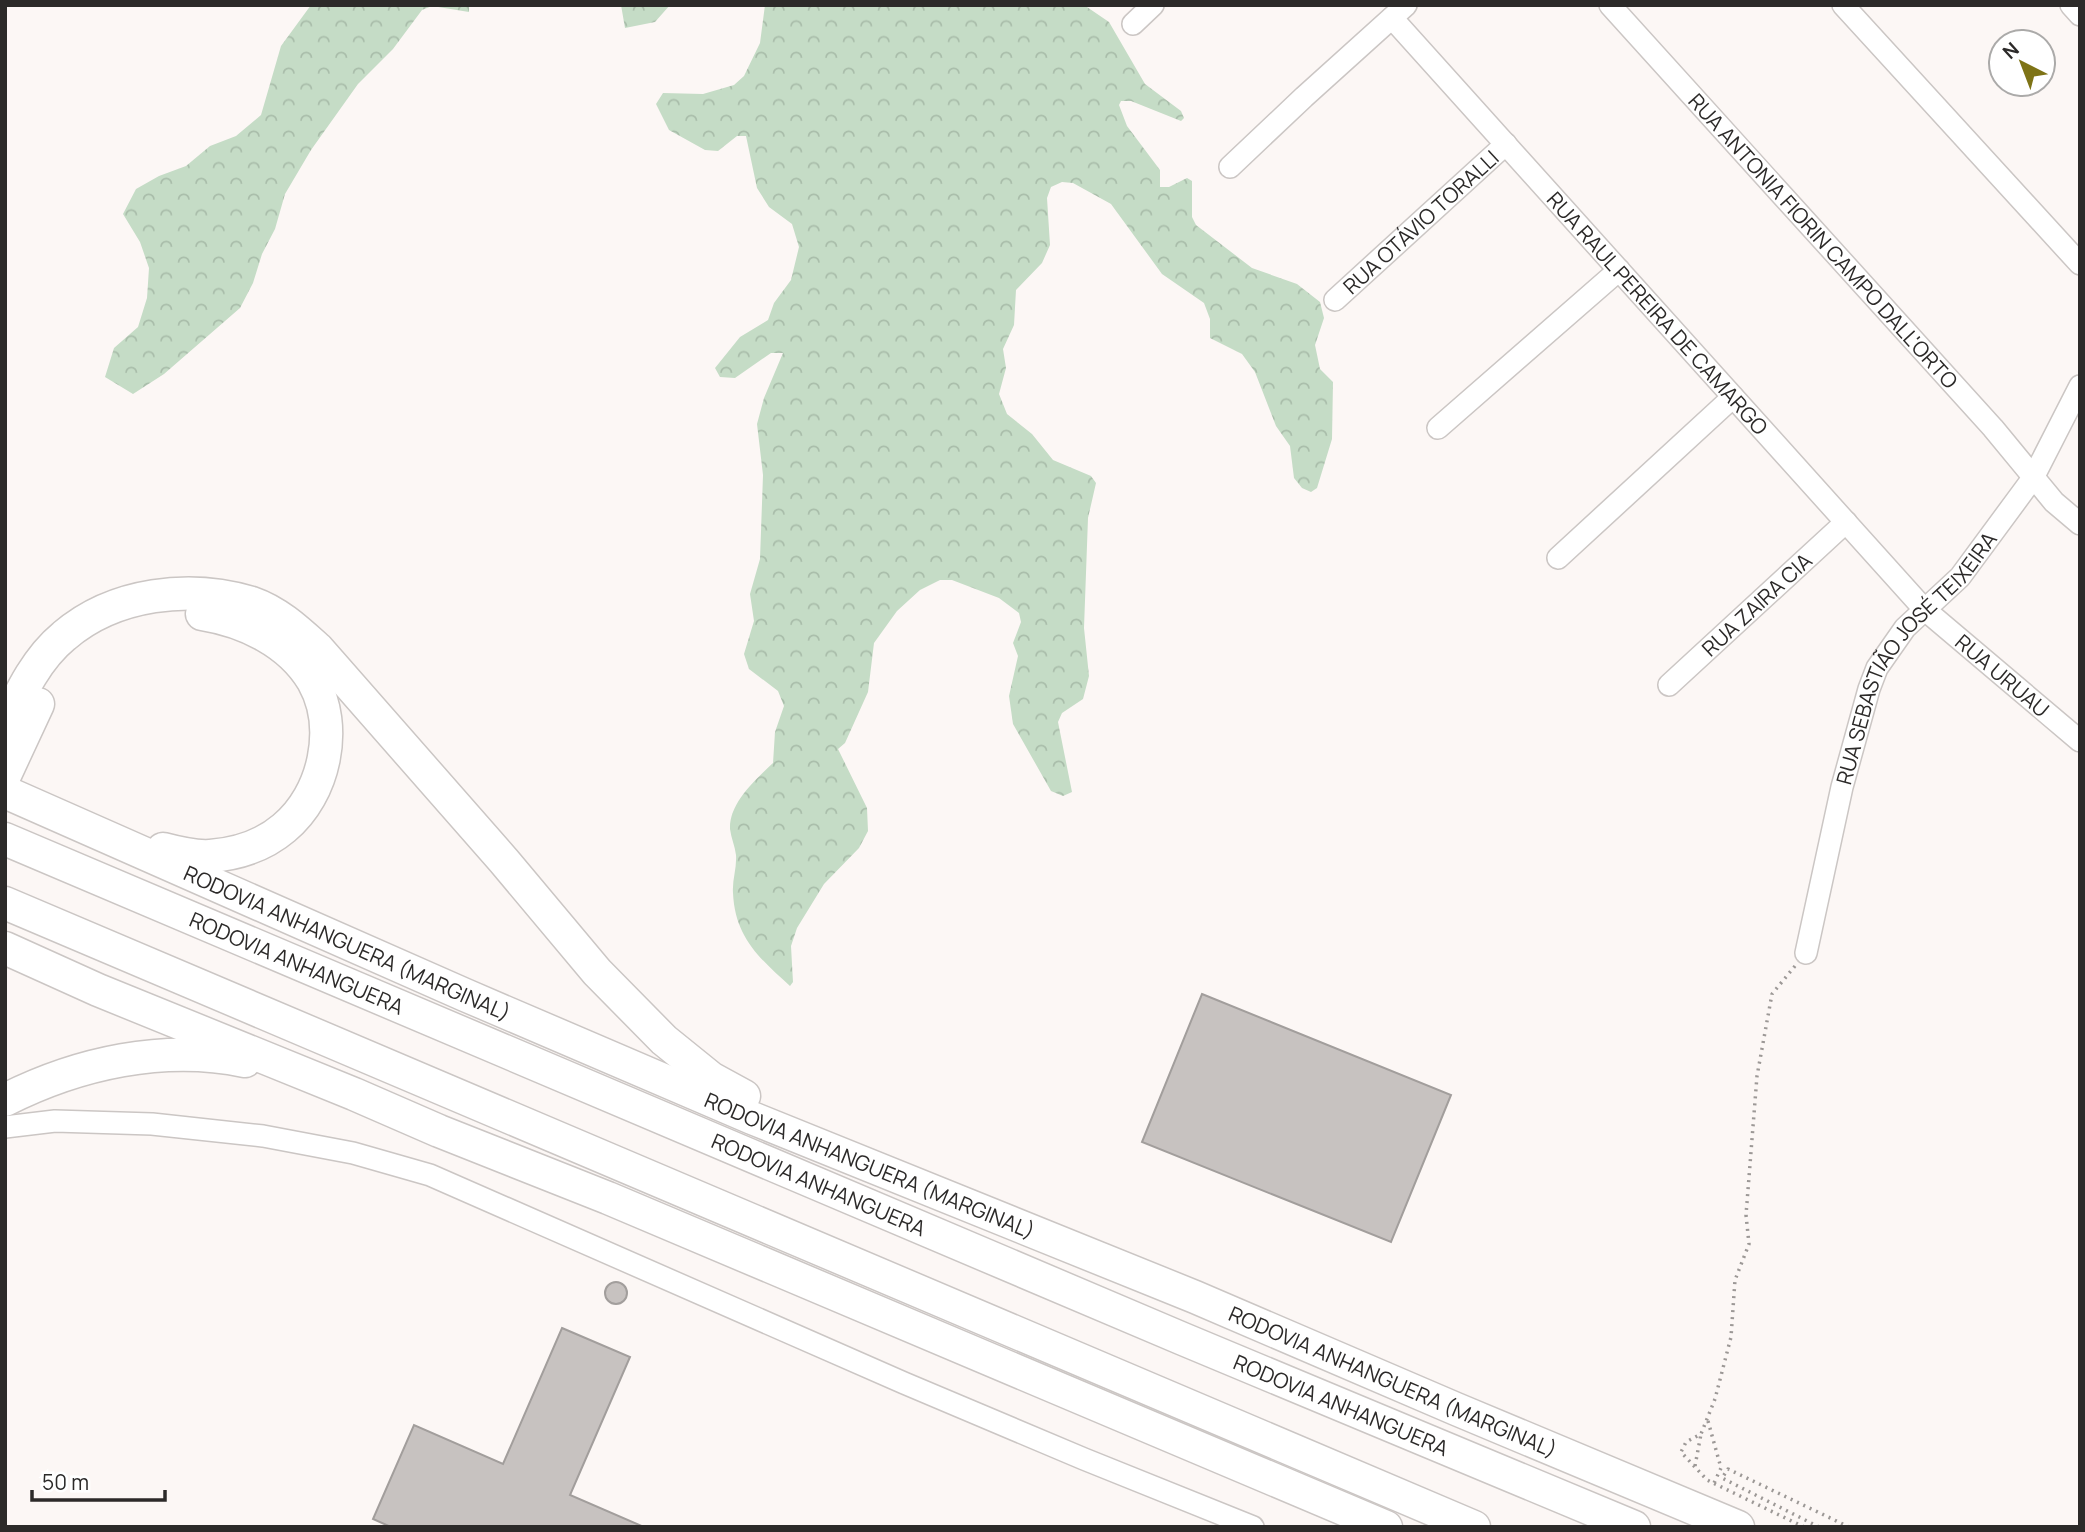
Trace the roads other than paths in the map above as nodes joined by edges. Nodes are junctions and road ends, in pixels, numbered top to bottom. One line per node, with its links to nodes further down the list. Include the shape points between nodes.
1 (1153, 5): 7 (street)
2 (1610, 5): 16 (street, RUA ANTONIA FIORIN CAMPO DALL'ORTO, via 1993,428)
3 (1843, 5): 10 (street)
4 (2071, 5): 6 (street)
5 (1399, 12): 8 (street, RUA RAUL PEREIRA DE CAMARGO); 9 (street)
6 (2080, 15)
7 (1133, 23)
8 (1506, 144): 11 (street, RUA RAUL PEREIRA DE CAMARGO); 12 (street, RUA OTÁVIO TORALLI)
9 (1230, 167)
10 (2080, 264)
11 (1619, 270): 14 (street, RUA RAUL PEREIRA DE CAMARGO); 15 (street)
12 (1335, 300)
13 (2080, 386): 16 (street, RUA SEBASTIÃO JOSÉ TEIXEIRA)
14 (1733, 397): 17 (street, RUA RAUL PEREIRA DE CAMARGO); 19 (street)
15 (1438, 428)
16 (2033, 478): 18 (street, RUA ANTONIA FIORIN CAMPO DALL'ORTO); 20 (street, RUA SEBASTIÃO JOSÉ TEIXEIRA, via 1960,577)
17 (1846, 523): 20 (street, RUA RAUL PEREIRA DE CAMARGO); 21 (street, RUA ZAIRA CIA)
18 (2080, 524)
19 (1558, 558)
20 (1924, 609): 23 (street, RUA URUAU); 30 (street, RUA SEBASTIÃO JOSÉ TEIXEIRA, via 1890,649 1868,689)
21 (1668, 685)
22 (5, 725): 34 (highway, via 48,652 95,615 157,595 216,595 254,604 290,624 318,649 597,972 664,1040 711,1078 785,1119)
23 (2080, 741)
24 (5, 775): 26 (highway, via 32,715 64,666 93,642 135,621 184,612 237,621 274,641 304,668 325,711 325,748 311,794 286,827 252,848 209,856)
25 (5, 792): 26 (highway, RODOVIA ANHANGUERA (MARGINAL))
26 (101, 834): 34 (highway, RODOVIA ANHANGUERA (MARGINAL), via 751,1118)
27 (5, 839): 38 (highway, RODOVIA ANHANGUERA)
28 (12, 906): 37 (highway)
29 (5, 948): 33 (highway)
30 (1806, 953)
31 (5, 1100): 33 (highway, via 79,1070 134,1057 184,1055 259,1064)
32 (5, 1127): 35 (street, via 55,1121 235,1133 353,1153 430,1175 904,1383)
33 (439, 1131): 36 (highway)
34 (953, 1199): 39 (highway, RODOVIA ANHANGUERA (MARGINAL))
35 (1253, 1527)
36 (1386, 1527)
37 (1474, 1527)
38 (1634, 1527)
39 (1738, 1527)

